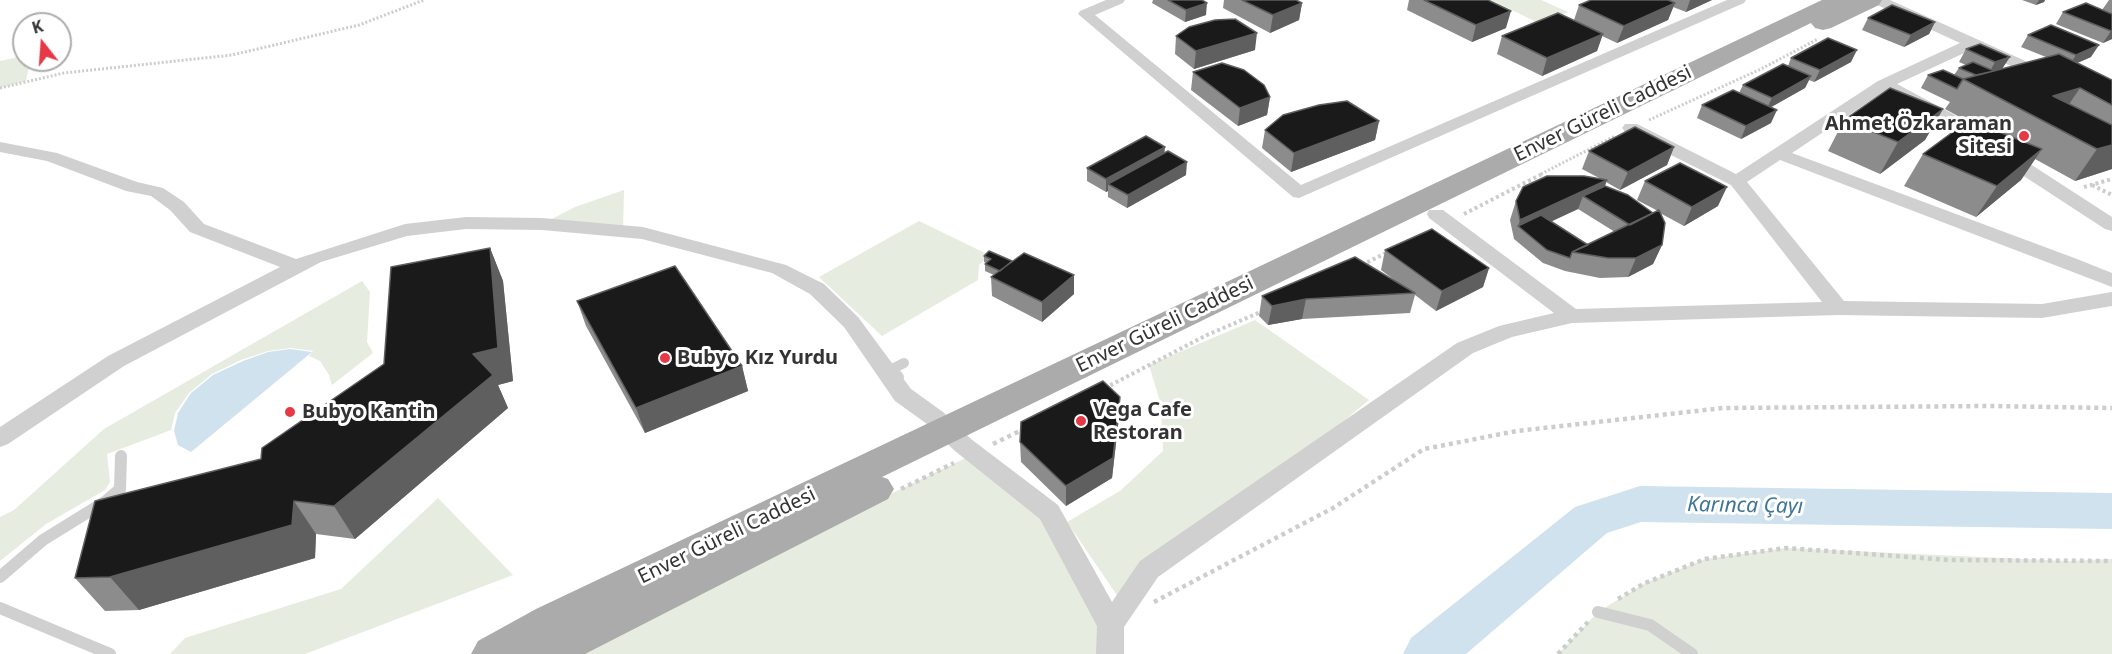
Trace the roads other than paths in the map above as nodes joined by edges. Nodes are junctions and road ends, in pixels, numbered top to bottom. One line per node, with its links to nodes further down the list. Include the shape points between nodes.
1 (1118, 0): 2 (street, via 1085,14 1299,193)
2 (1739, 0)
3 (1840, 0): 21 (main road, Enver Güreli Caddesi)
4 (1871, 0): 13 (main road, Enver Güreli Caddesi)
5 (1878, 0): 6 (street)
6 (1972, 43): 7 (street); 8 (street)
7 (1884, 84): 11 (street); 14 (street, via 1947,118)
8 (2063, 84)
9 (1631, 128): 12 (street)
10 (0, 147): 15 (street, via 51,158 157,192 197,228)
11 (1779, 154): 12 (street); 16 (street)
12 (1737, 181): 18 (street)
13 (1442, 218): 19 (street); 21 (main road, Enver Güreli Caddesi)
14 (2112, 225)
15 (297, 266): 21 (street, via 405,230 466,223 542,224 643,233 779,269 817,289 850,322 903,395); 22 (street, via 116,361)
16 (2112, 282)
17 (2112, 299): 18 (street, via 2042,311)
18 (1838, 308): 19 (street)
19 (1572, 316): 27 (street, via 1506,331 1465,348 1149,569)
20 (904, 363): 21 (lane, via 892,369)
21 (955, 437): 27 (street, via 1048,512); 29 (main road, Enver Güreli Caddesi, via 600,598); 30 (main road, Enver Güreli Caddesi)
22 (0, 438)
23 (121, 456): 24 (lane, via 120,489 43,540)
24 (0, 577)
25 (0, 608): 28 (lane)
26 (1598, 612): 32 (lane, via 1650,625)
27 (1111, 626): 31 (street)
28 (110, 654)
29 (493, 654)
30 (543, 654)
31 (1110, 654)
32 (1692, 654)

